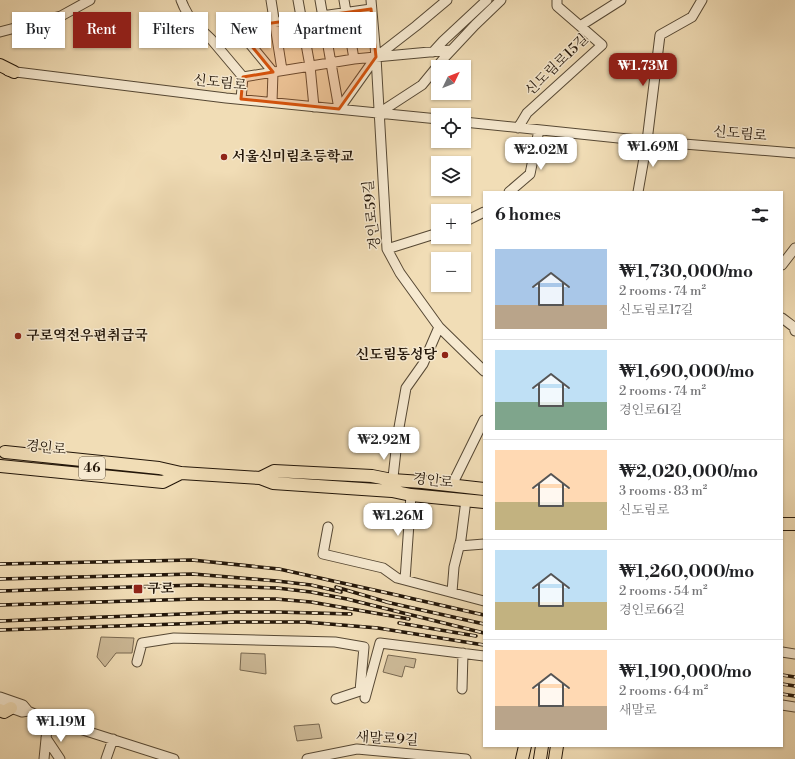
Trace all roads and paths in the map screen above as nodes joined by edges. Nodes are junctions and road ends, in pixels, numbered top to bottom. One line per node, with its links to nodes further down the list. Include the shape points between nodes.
1 (90, 0): 21 (street, via 61,16)
2 (181, 0): 36 (street, via 191,20)
3 (271, 0): 19 (street)
4 (298, 0): 14 (street)
5 (320, 0): 15 (street)
6 (344, 0): 16 (street)
7 (447, 0): 27 (street)
8 (487, 0): 26 (street)
9 (501, 0): 25 (street)
10 (557, 0): 20 (street, 신도림로15길, via 557,6)
11 (621, 0): 20 (street, 신도림로15길)
12 (702, 0): 47 (street, via 692,17 660,35)
13 (371, 5): 17 (street); 27 (street, 경인로59길)
14 (301, 12)
15 (322, 12)
16 (346, 12)
17 (349, 12)
18 (279, 22): 19 (street)
19 (274, 23): 33 (street); 35 (street, via 251,26 241,33)
20 (580, 26): 45 (street, 신도림로15길, via 602,45 526,113)
21 (0, 32)
22 (307, 48): 31 (street)
23 (328, 48): 29 (street)
24 (352, 48): 28 (street)
25 (450, 50): 26 (street); 42 (street, via 422,86)
26 (433, 52): 27 (street)
27 (376, 57): 28 (street); 41 (street); 42 (street, 경인로59길)
28 (354, 59): 29 (street)
29 (331, 63): 31 (street); 41 (street)
30 (0, 65): 34 (main road)
31 (310, 66): 33 (street); 40 (street)
32 (0, 70): 34 (street, 신도림로)
33 (282, 70): 35 (street)
34 (14, 72): 37 (main road); 38 (street, 신도림로)
35 (273, 72): 36 (street); 39 (street)
36 (243, 76): 38 (street)
37 (0, 77)
38 (241, 99): 39 (street, 신도림로)
39 (272, 102): 40 (street, 신도림로)
40 (314, 107): 41 (street, 신도림로)
41 (339, 109): 42 (street, 신도림로)
42 (379, 113): 43 (street, 신도림로); 55 (street, 경인로59길)
43 (431, 118)
44 (471, 123): 45 (street, 신도림로)
45 (518, 128): 46 (street, 신도림로)
46 (539, 130): 47 (street, 신도림로); 49 (street, via 530,174)
47 (647, 141): 48 (street, 신도림로); 50 (street)
48 (795, 153)
49 (510, 191)
50 (638, 191)
51 (483, 212): 52 (street)
52 (471, 218)
53 (431, 235): 55 (street)
54 (795, 248): 56 (street)
55 (387, 249): 58 (street, 경인로59길, via 400,273)
56 (783, 264)
57 (783, 319): 59 (street, via 794,327)
58 (439, 327): 60 (street); 64 (street, via 423,364 406,388)
59 (795, 331)
60 (483, 369)
61 (483, 422): 65 (street, 경인로)
62 (2, 455): 63 (main road, 경인로 / 46, via 157,475); 63 (main road, via 163,482)
63 (181, 473): 64 (main road, 경인로 / 46, via 260,478 274,471 372,476)
64 (392, 485): 65 (main road, 경인로 / 46, via 422,482); 67 (main road, 경인로 / 46)
65 (452, 485): 66 (main road, 경인로 / 46)
66 (483, 489)
67 (411, 495): 68 (main road, 경인로 / 46); 75 (street)
68 (466, 500): 69 (main road, 경인로 / 46); 74 (street)
69 (483, 502)
70 (783, 524): 71 (main road)
71 (795, 524)
72 (328, 527): 75 (street, via 323,554 383,568 397,578)
73 (483, 544): 74 (street)
74 (459, 546): 76 (street)
75 (405, 580): 76 (street)
76 (452, 592): 77 (street)
77 (483, 601)
78 (783, 652): 80 (street)
79 (463, 653): 81 (street); 83 (street); 86 (street, via 380,643)
80 (795, 654)
81 (483, 656)
82 (136, 662): 85 (street, via 138,644 174,638 270,645 335,642 364,647 360,691)
83 (462, 689)
84 (0, 696): 90 (street, via 23,705)
85 (336, 698)
86 (365, 698)
87 (783, 705): 89 (street)
88 (4, 707): 90 (street)
89 (795, 707)
90 (28, 711): 91 (street)
91 (48, 719): 92 (street); 93 (street)
92 (46, 738): 98 (street); 99 (street)
93 (113, 739): 97 (street); 100 (street)
94 (525, 747): 104 (main road)
95 (542, 747): 105 (main road)
96 (557, 747): 106 (main road)
97 (152, 756): 101 (street)
98 (44, 759)
99 (60, 759)
100 (106, 759)
101 (174, 759)
102 (307, 759): 103 (street, 새말로9길, via 357,749)
103 (466, 759)
104 (522, 759)
105 (540, 759)
106 (555, 759)

